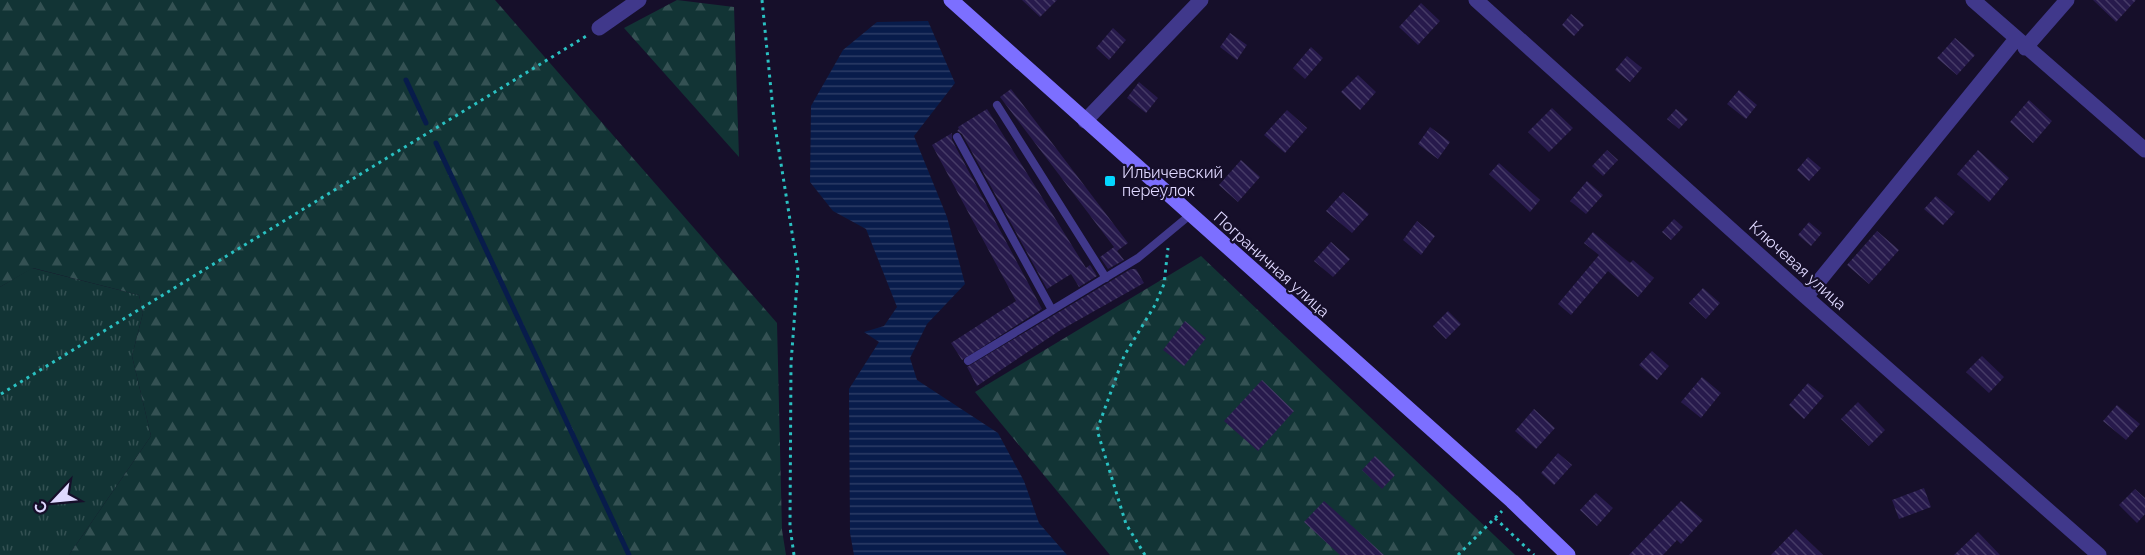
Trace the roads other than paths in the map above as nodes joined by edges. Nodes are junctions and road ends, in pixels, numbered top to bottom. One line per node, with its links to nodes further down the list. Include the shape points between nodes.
1 (639, 0): 7 (street)
2 (951, 0): 10 (main road, Пограничная улица)
3 (1201, 0): 10 (street)
4 (1476, 0): 15 (street, Ключевая улица)
5 (1973, 0): 8 (street)
6 (2067, 0): 8 (street)
7 (599, 28)
8 (2021, 44): 12 (street); 15 (street)
9 (997, 105): 14 (lane)
10 (1085, 121): 13 (main road, Пограничная улица)
11 (957, 137): 16 (lane)
12 (2145, 150)
13 (1190, 215): 14 (lane); 18 (main road, Пограничная улица)
14 (1106, 278): 16 (lane)
15 (1806, 297): 19 (street, Ключевая улица)
16 (1052, 310): 17 (lane)
17 (968, 361)
18 (1568, 555)
19 (2099, 555)

